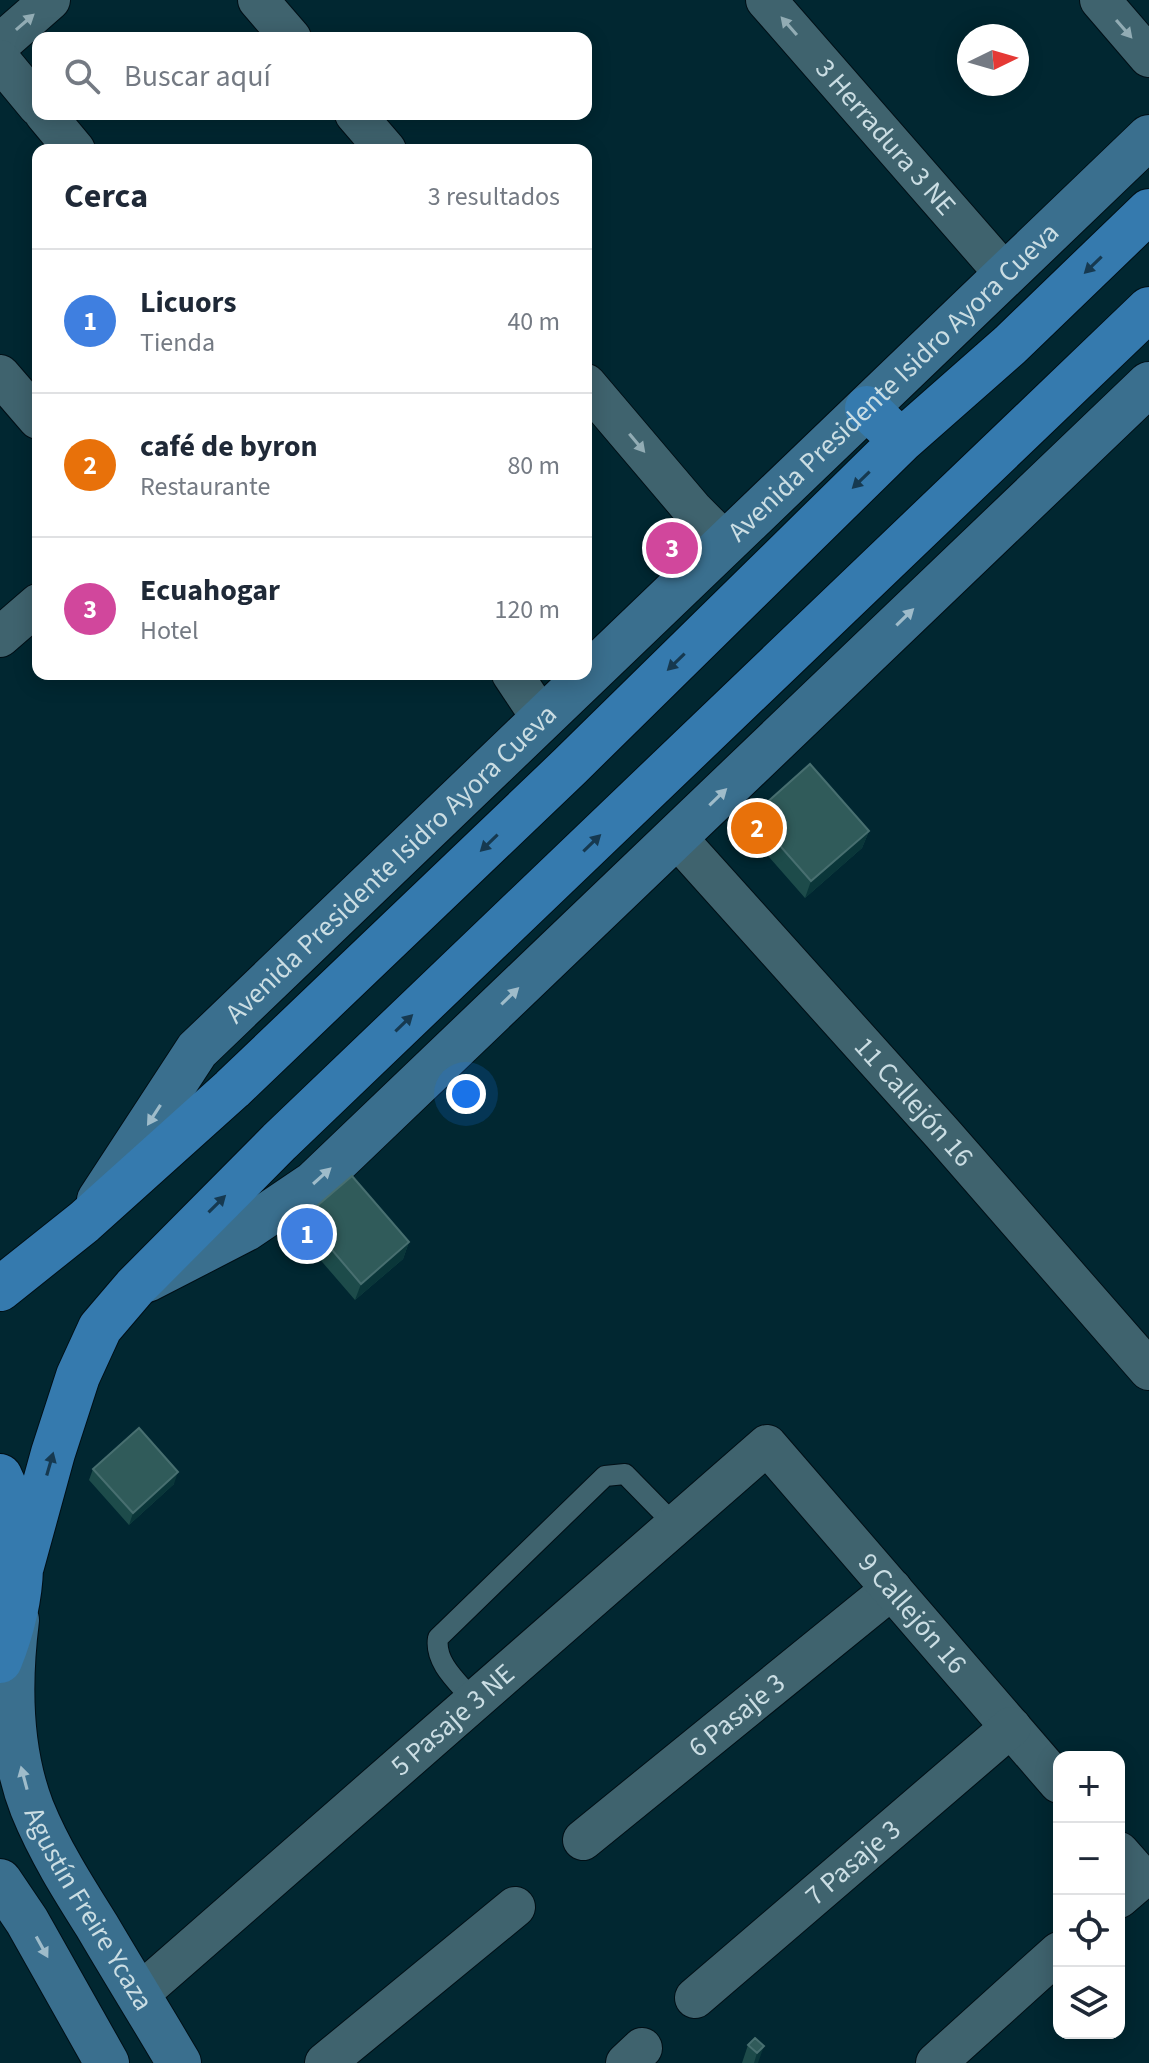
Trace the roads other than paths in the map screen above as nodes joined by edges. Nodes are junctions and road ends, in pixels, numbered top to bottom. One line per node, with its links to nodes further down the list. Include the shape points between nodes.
1 (50, 0): 6 (street, one-way to 1)
2 (258, 0): 5 (street)
3 (766, 0): 16 (street, 3 Herradura 3 NE, one-way to 3)
4 (1100, 0): 7 (street, one-way to 7)
5 (286, 32)
6 (0, 44)
7 (1149, 57)
8 (0, 60): 9 (street)
9 (32, 99)
10 (50, 120): 13 (street)
11 (360, 120): 14 (street)
12 (1149, 137): 16 (main road, Avenida Presidente Isidro Ayora Cueva)
13 (70, 144)
14 (381, 144)
15 (1149, 211): 23 (main road, Avenida Presidente Isidro Ayora Cueva, one-way to 23)
16 (1006, 275): 21 (main road, Avenida Presidente Isidro Ayora Cueva)
17 (1149, 309): 33 (main road, one-way to 17, via 279,1142)
18 (0, 375): 22 (street)
19 (1149, 384): 31 (main road, one-way to 19)
20 (592, 391): 24 (street, one-way to 24)
21 (867, 408): 23 (main road); 24 (main road, Avenida Presidente Isidro Ayora Cueva)
22 (32, 412)
23 (901, 441): 32 (main road, Avenida Presidente Isidro Ayora Cueva, one-way to 32, via 570,766 232,1089)
24 (726, 543): 27 (main road, Avenida Presidente Isidro Ayora Cueva)
25 (32, 609): 26 (street)
26 (0, 637)
27 (592, 671)
28 (516, 680): 30 (street)
29 (583, 680): 30 (main road, Avenida Presidente Isidro Ayora Cueva)
30 (542, 719): 32 (main road, Avenida Presidente Isidro Ayora Cueva, one-way to 32, via 197,1050)
31 (676, 837): 33 (main road, one-way to 31, via 246,1229 314,1183); 35 (street, 11 Callejón 16)
32 (84, 1222): 34 (main road, Avenida Presidente Isidro Ayora Cueva)
33 (135, 1287): 39 (main road, one-way to 33, via 78,1376 100,1328)
34 (0, 1289)
35 (1149, 1370)
36 (767, 1445): 38 (street, 5 Pasaje 3 NE); 40 (street, 9 Callejón 16)
37 (0, 1476): 39 (main road, via 19,1530)
38 (675, 1525): 42 (street, 5 Pasaje 3 NE); 42 (lane, via 625,1474 605,1476 438,1638 436,1650 443,1663)
39 (21, 1584): 41 (main road); 49 (main road, Agustín Freire Ycaza, one-way to 39, via 54,1857 31,1806 12,1713)
40 (892, 1589): 43 (street, 9 Callejón 16); 45 (street, 6 Pasaje 3)
41 (0, 1661)
42 (474, 1701): 49 (street, 5 Pasaje 3 NE)
43 (1011, 1727): 44 (street, 9 Callejón 16); 50 (street, 7 Pasaje 3)
44 (1053, 1776)
45 (583, 1840)
46 (0, 1881): 51 (main road, one-way to 51)
47 (515, 1907): 53 (street)
48 (1053, 1957): 54 (street)
49 (138, 1995): 52 (main road, Agustín Freire Ycaza)
50 (695, 1998)
51 (107, 2063)
52 (179, 2063)
53 (325, 2063)
54 (936, 2063)

